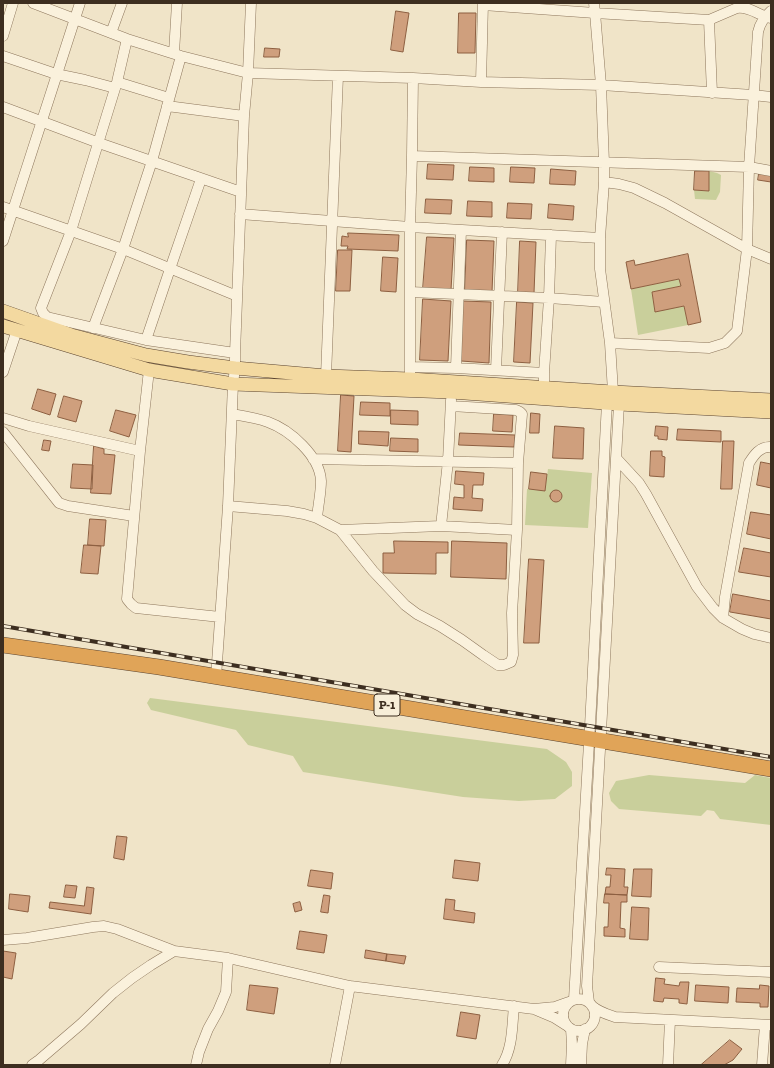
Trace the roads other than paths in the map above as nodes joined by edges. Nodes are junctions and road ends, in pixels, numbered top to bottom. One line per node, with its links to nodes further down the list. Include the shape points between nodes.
1 (13, 3): 13 (street)
2 (32, 3): 10 (street)
3 (80, 3): 10 (street)
4 (122, 3): 12 (street)
5 (177, 3): 15 (street)
6 (251, 3): 17 (street)
7 (483, 4): 8 (street); 21 (street)
8 (595, 8): 11 (street); 23 (street)
9 (769, 15): 11 (street, via 742,7); 25 (street, via 760,24 758,32)
10 (74, 19): 12 (street); 18 (street)
11 (709, 20): 24 (street)
12 (111, 33): 14 (street)
13 (3, 36)
14 (127, 39): 15 (street); 22 (street)
15 (177, 54): 17 (street); 27 (street)
16 (3, 56): 18 (street)
17 (248, 73): 19 (street); 29 (street)
18 (56, 74): 22 (street); 30 (street)
19 (338, 76): 20 (street); 42 (street)
20 (413, 78): 21 (street); 32 (street)
21 (481, 82): 23 (street)
22 (116, 85): 27 (street); 31 (street)
23 (601, 85): 24 (street); 34 (street)
24 (712, 93): 25 (street)
25 (753, 95): 26 (street); 35 (street)
26 (771, 97)
27 (168, 102): 29 (street); 33 (street)
28 (3, 107): 30 (street)
29 (244, 116): 39 (street)
30 (42, 122): 31 (street); 40 (street)
31 (99, 143): 33 (street); 45 (street)
32 (412, 156): 34 (street); 43 (street)
33 (152, 161): 37 (street); 50 (street)
34 (604, 163): 35 (street); 38 (street)
35 (749, 167): 36 (street); 51 (street)
36 (771, 171)
37 (201, 179): 39 (street); 53 (street)
38 (604, 182): 48 (street); 51 (street, via 634,188)
39 (241, 192): 41 (street)
40 (8, 208): 45 (street); 49 (street)
41 (240, 214): 42 (street); 56 (street)
42 (333, 221): 43 (street); 73 (street)
43 (410, 227): 44 (street); 54 (street)
44 (461, 230): 46 (street); 55 (street)
45 (71, 231): 50 (street); 62 (street, via 41,308 47,317)
46 (502, 232): 47 (street); 57 (street)
47 (551, 235): 48 (street); 58 (street)
48 (600, 238): 59 (street)
49 (3, 242)
50 (123, 249): 53 (street); 62 (street)
51 (747, 249): 52 (street); 65 (street, via 737,332 724,343 709,348)
52 (771, 259)
53 (170, 269): 56 (street); 64 (street)
54 (410, 292): 55 (street); 74 (street)
55 (459, 294): 57 (street); 68 (street)
56 (237, 296): 66 (street)
57 (500, 296): 58 (street); 70 (street)
58 (549, 298): 59 (street); 72 (street)
59 (604, 302): 65 (street)
60 (3, 311): 67 (main road, via 71,335 146,355)
61 (3, 326): 63 (main road)
62 (93, 328): 64 (street)
63 (17, 330): 69 (main road); 71 (street)
64 (146, 340): 66 (street)
65 (610, 343): 78 (street)
66 (235, 353): 67 (street)
67 (235, 368): 73 (main road); 75 (street)
68 (456, 368): 70 (street); 74 (street)
69 (149, 370): 75 (main road); 86 (street)
70 (496, 370): 72 (street)
71 (3, 372)
72 (544, 373): 76 (street)
73 (326, 376): 74 (main road)
74 (410, 379): 75 (main road); 76 (main road); 77 (main road)
75 (233, 384): 82 (street)
76 (544, 387): 78 (main road)
77 (451, 392): 78 (main road); 80 (street)
78 (613, 399): 79 (main road); 81 (main road); 87 (street); 102 (street)
79 (771, 400)
80 (450, 406): 89 (street); 90 (street, via 520,412 522,414)
81 (771, 412)
82 (232, 414): 88 (street, via 268,422 281,428); 91 (street)
83 (3, 418): 86 (street)
84 (3, 432): 92 (street, via 59,503)
85 (771, 447): 98 (street, via 759,450 749,463)
86 (140, 451): 92 (street)
87 (616, 458): 98 (street, via 639,483 697,587); 102 (street)
88 (313, 459): 89 (street); 93 (street, via 321,480)
89 (448, 461): 90 (street); 94 (street)
90 (518, 462): 96 (street)
91 (228, 506): 93 (street, via 287,511); 97 (street)
92 (134, 516): 97 (street, via 127,599 131,604 136,608)
93 (317, 518): 95 (street)
94 (441, 526): 95 (street); 96 (street)
95 (340, 530): 96 (street, via 405,605 483,655 504,665 511,662 513,655 512,613)
96 (517, 530)
97 (220, 617): 101 (street)
98 (722, 618): 99 (street, via 748,632)
99 (771, 638)
100 (3, 645): 101 (highway, P-1)
101 (216, 677): 102 (highway, P-1)
102 (594, 740): 103 (highway, P-1); 110 (street); 111 (street, via 587,986)
103 (771, 769)
104 (3, 940): 105 (street, via 104,926)
105 (174, 951): 106 (street); 119 (street, via 113,993)
106 (228, 958): 109 (street); 120 (street, via 226,992 208,1029)
107 (659, 968): 108 (street)
108 (771, 972)
109 (350, 986): 112 (street); 121 (street)
110 (571, 1000): 111 (street, via 579,998); 113 (street, via 554,1007); 117 (street, via 565,1006 562,1016)
111 (590, 1004): 114 (street); 118 (street, via 594,1010 594,1018)
112 (514, 1006): 113 (street); 122 (street, via 510,1044)
113 (534, 1009): 117 (street)
114 (615, 1017): 115 (street); 118 (street)
115 (670, 1020): 116 (street); 125 (street)
116 (768, 1025): 126 (street)
117 (569, 1027): 118 (street, via 576,1030); 123 (street, via 572,1044)
118 (588, 1028): 124 (street, via 582,1044)
119 (32, 1065)
120 (196, 1065)
121 (335, 1065)
122 (502, 1065)
123 (571, 1065)
124 (581, 1065)
125 (668, 1065)
126 (762, 1065)

